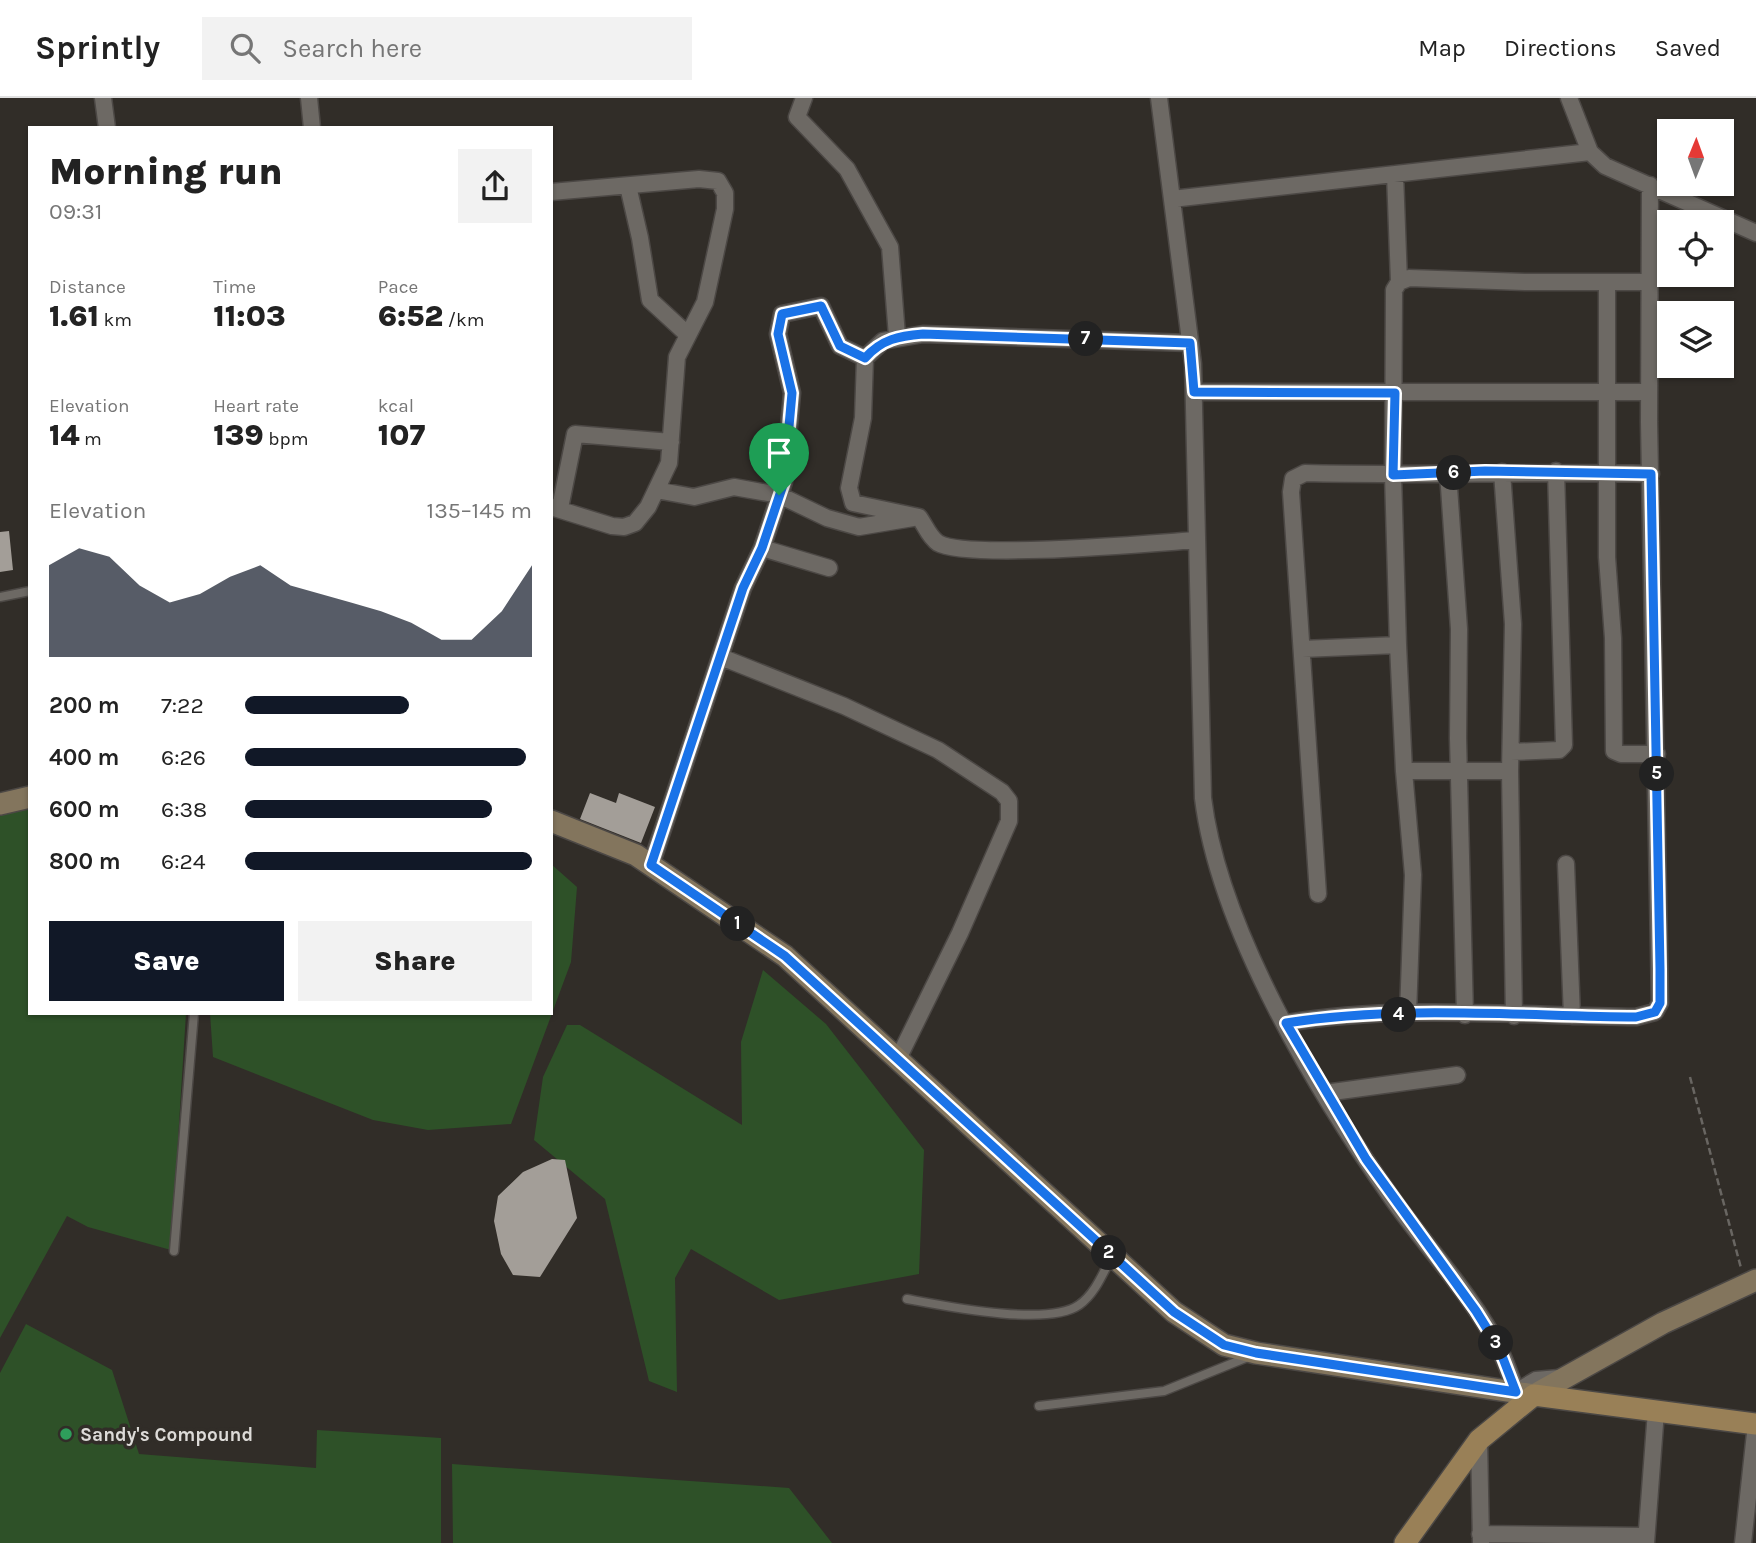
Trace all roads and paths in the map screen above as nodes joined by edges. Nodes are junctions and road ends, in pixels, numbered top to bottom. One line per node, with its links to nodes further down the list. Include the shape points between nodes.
1 (103, 98): 6 (street)
2 (309, 98): 7 (street)
3 (804, 98): 19 (street, via 797,117 847,170 890,247)
4 (1159, 98): 13 (street)
5 (1571, 99): 8 (street)
6 (107, 126)
7 (312, 126)
8 (1590, 152): 9 (street); 10 (street, via 1605,166)
9 (1395, 174): 13 (street); 15 (street)
10 (1650, 185): 14 (street); 17 (street)
11 (628, 186): 12 (street); 18 (street, via 650,300); 18 (street, via 699,179 718,181 722,186 725,209 711,282)
12 (553, 192)
13 (1172, 199): 20 (street)
14 (1756, 233)
15 (1399, 282): 16 (street, via 1409,278); 25 (street, via 1394,290)
16 (1607, 282): 17 (street); 23 (street)
17 (1649, 282): 24 (street)
18 (688, 335): 26 (street, via 675,370)
19 (897, 336): 20 (street); 21 (street, via 883,341)
20 (1190, 343): 22 (street)
21 (865, 358): 34 (street, via 840,346 821,306 782,314 778,334 792,393); 36 (street, via 863,418 849,496 864,507)
22 (1194, 392): 25 (street); 37 (street)
23 (1607, 392): 24 (street); 25 (street); 30 (street)
24 (1650, 392): 31 (street)
25 (1395, 393): 32 (street)
26 (671, 442): 33 (street, via 669,463); 35 (street, via 575,434)
27 (1556, 471): 28 (street); 30 (street); 45 (street, via 1564,746)
28 (1502, 472): 29 (street); 45 (street, via 1513,624)
29 (1448, 473): 32 (street); 48 (street, via 1459,629)
30 (1609, 473): 31 (street); 46 (street, via 1606,556 1613,638 1614,751)
31 (1651, 474): 46 (street)
32 (1393, 475): 42 (street); 43 (street, via 1305,473 1293,479)
33 (656, 490): 34 (street, via 694,497 734,487); 35 (street, via 635,523 624,527)
34 (779, 495): 36 (street, via 827,518 859,527); 38 (street)
35 (555, 507)
36 (919, 517): 37 (street, via 931,537 954,548 1028,550)
37 (1197, 540): 61 (street, via 1207,832 1247,950)
38 (762, 548): 39 (street); 44 (street, via 743,588)
39 (829, 568)
40 (28, 591): 41 (lane)
41 (0, 597)
42 (1398, 645): 43 (street); 47 (street)
43 (1302, 649): 55 (street)
44 (722, 657): 54 (street); 62 (street, via 938,750 1009,801 1009,821)
45 (1511, 752): 49 (street)
46 (1657, 754): 60 (street, via 1660,1003 1647,1016)
47 (1404, 771): 48 (street); 56 (street, via 1413,875)
48 (1459, 771): 49 (street); 58 (street)
49 (1510, 771): 59 (street)
50 (28, 797): 51 (main road)
51 (0, 804)
52 (553, 822): 54 (main road)
53 (1566, 864): 60 (street)
54 (651, 865): 62 (main road, via 785,956)
55 (1318, 894)
56 (1408, 1014): 58 (street); 61 (street)
57 (194, 1015): 66 (lane)
58 (1465, 1015): 59 (street)
59 (1514, 1016): 60 (street)
60 (1572, 1016)
61 (1286, 1023): 65 (street)
62 (897, 1061): 67 (main road)
63 (1457, 1075): 65 (street)
64 (1690, 1077): 68 (path)
65 (1325, 1093): 71 (street, via 1393,1200 1476,1311)
66 (174, 1251)
67 (1112, 1256): 69 (lane, via 1092,1293 1070,1311 998,1313); 70 (main road, via 1174,1312 1224,1345)
68 (1751, 1282): 71 (main road)
69 (908, 1298)
70 (1256, 1353): 71 (main road); 72 (lane, via 1164,1391)
71 (1525, 1393): 73 (main road); 75 (main road)
72 (1039, 1406)
73 (1656, 1411): 74 (main road); 77 (street)
74 (1756, 1424): 79 (street)
75 (1479, 1440): 76 (street); 78 (main road)
76 (1480, 1539): 77 (street)
77 (1646, 1539)
78 (1405, 1543)
79 (1743, 1543)

